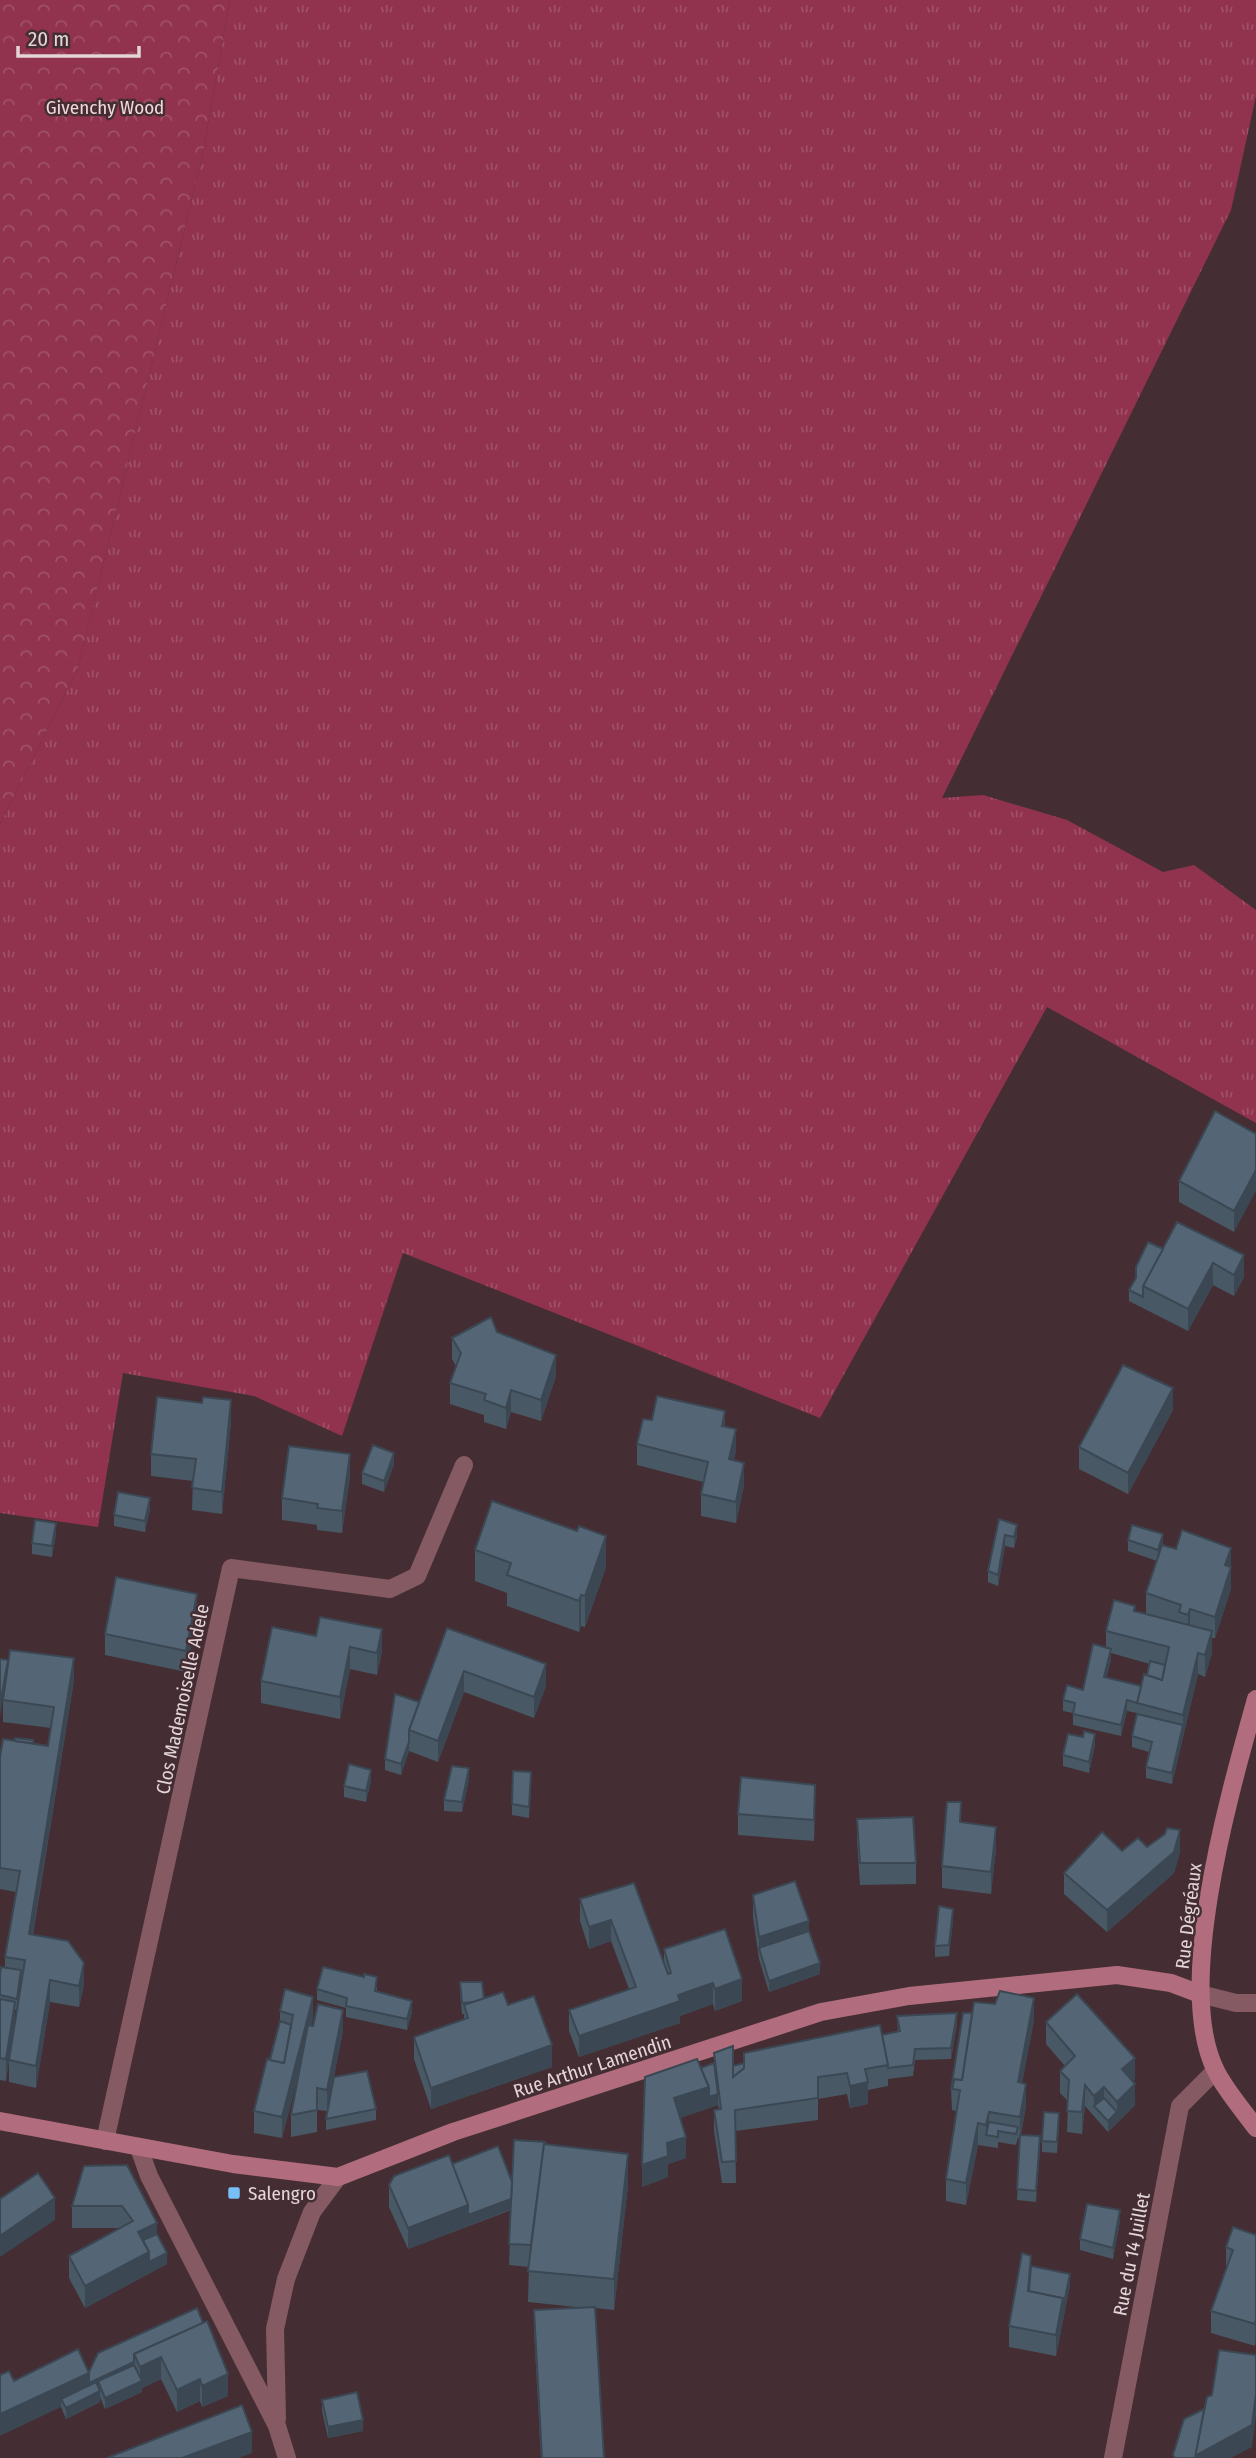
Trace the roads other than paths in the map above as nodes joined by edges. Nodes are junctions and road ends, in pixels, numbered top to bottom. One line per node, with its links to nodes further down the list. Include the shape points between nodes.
1 (464, 1465): 8 (street, Clos Mademoiselle Adele, via 417,1576 390,1589 231,1569)
2 (1256, 1699): 3 (street, Rue Dégréaux, via 1226,1809 1205,1924)
3 (1200, 1994): 4 (street); 5 (street, Rue Dégréaux); 10 (street, Rue Arthur Lamendin, via 1171,1983 1117,1975 909,1996 821,2011 453,2132)
4 (1256, 2003)
5 (1215, 2071): 7 (street, Rue Dégréaux); 13 (street, Rue du 14 Juillet, via 1180,2106)
6 (0, 2121): 8 (street, Rue Arthur Lamendin)
7 (1256, 2128)
8 (105, 2141): 9 (street, Rue Arthur Lamendin)
9 (139, 2148): 10 (street, Rue Arthur Lamendin); 11 (street)
10 (338, 2177): 11 (street, via 312,2212 286,2279 275,2329)
11 (277, 2426): 12 (street)
12 (287, 2458)
13 (1112, 2458)

